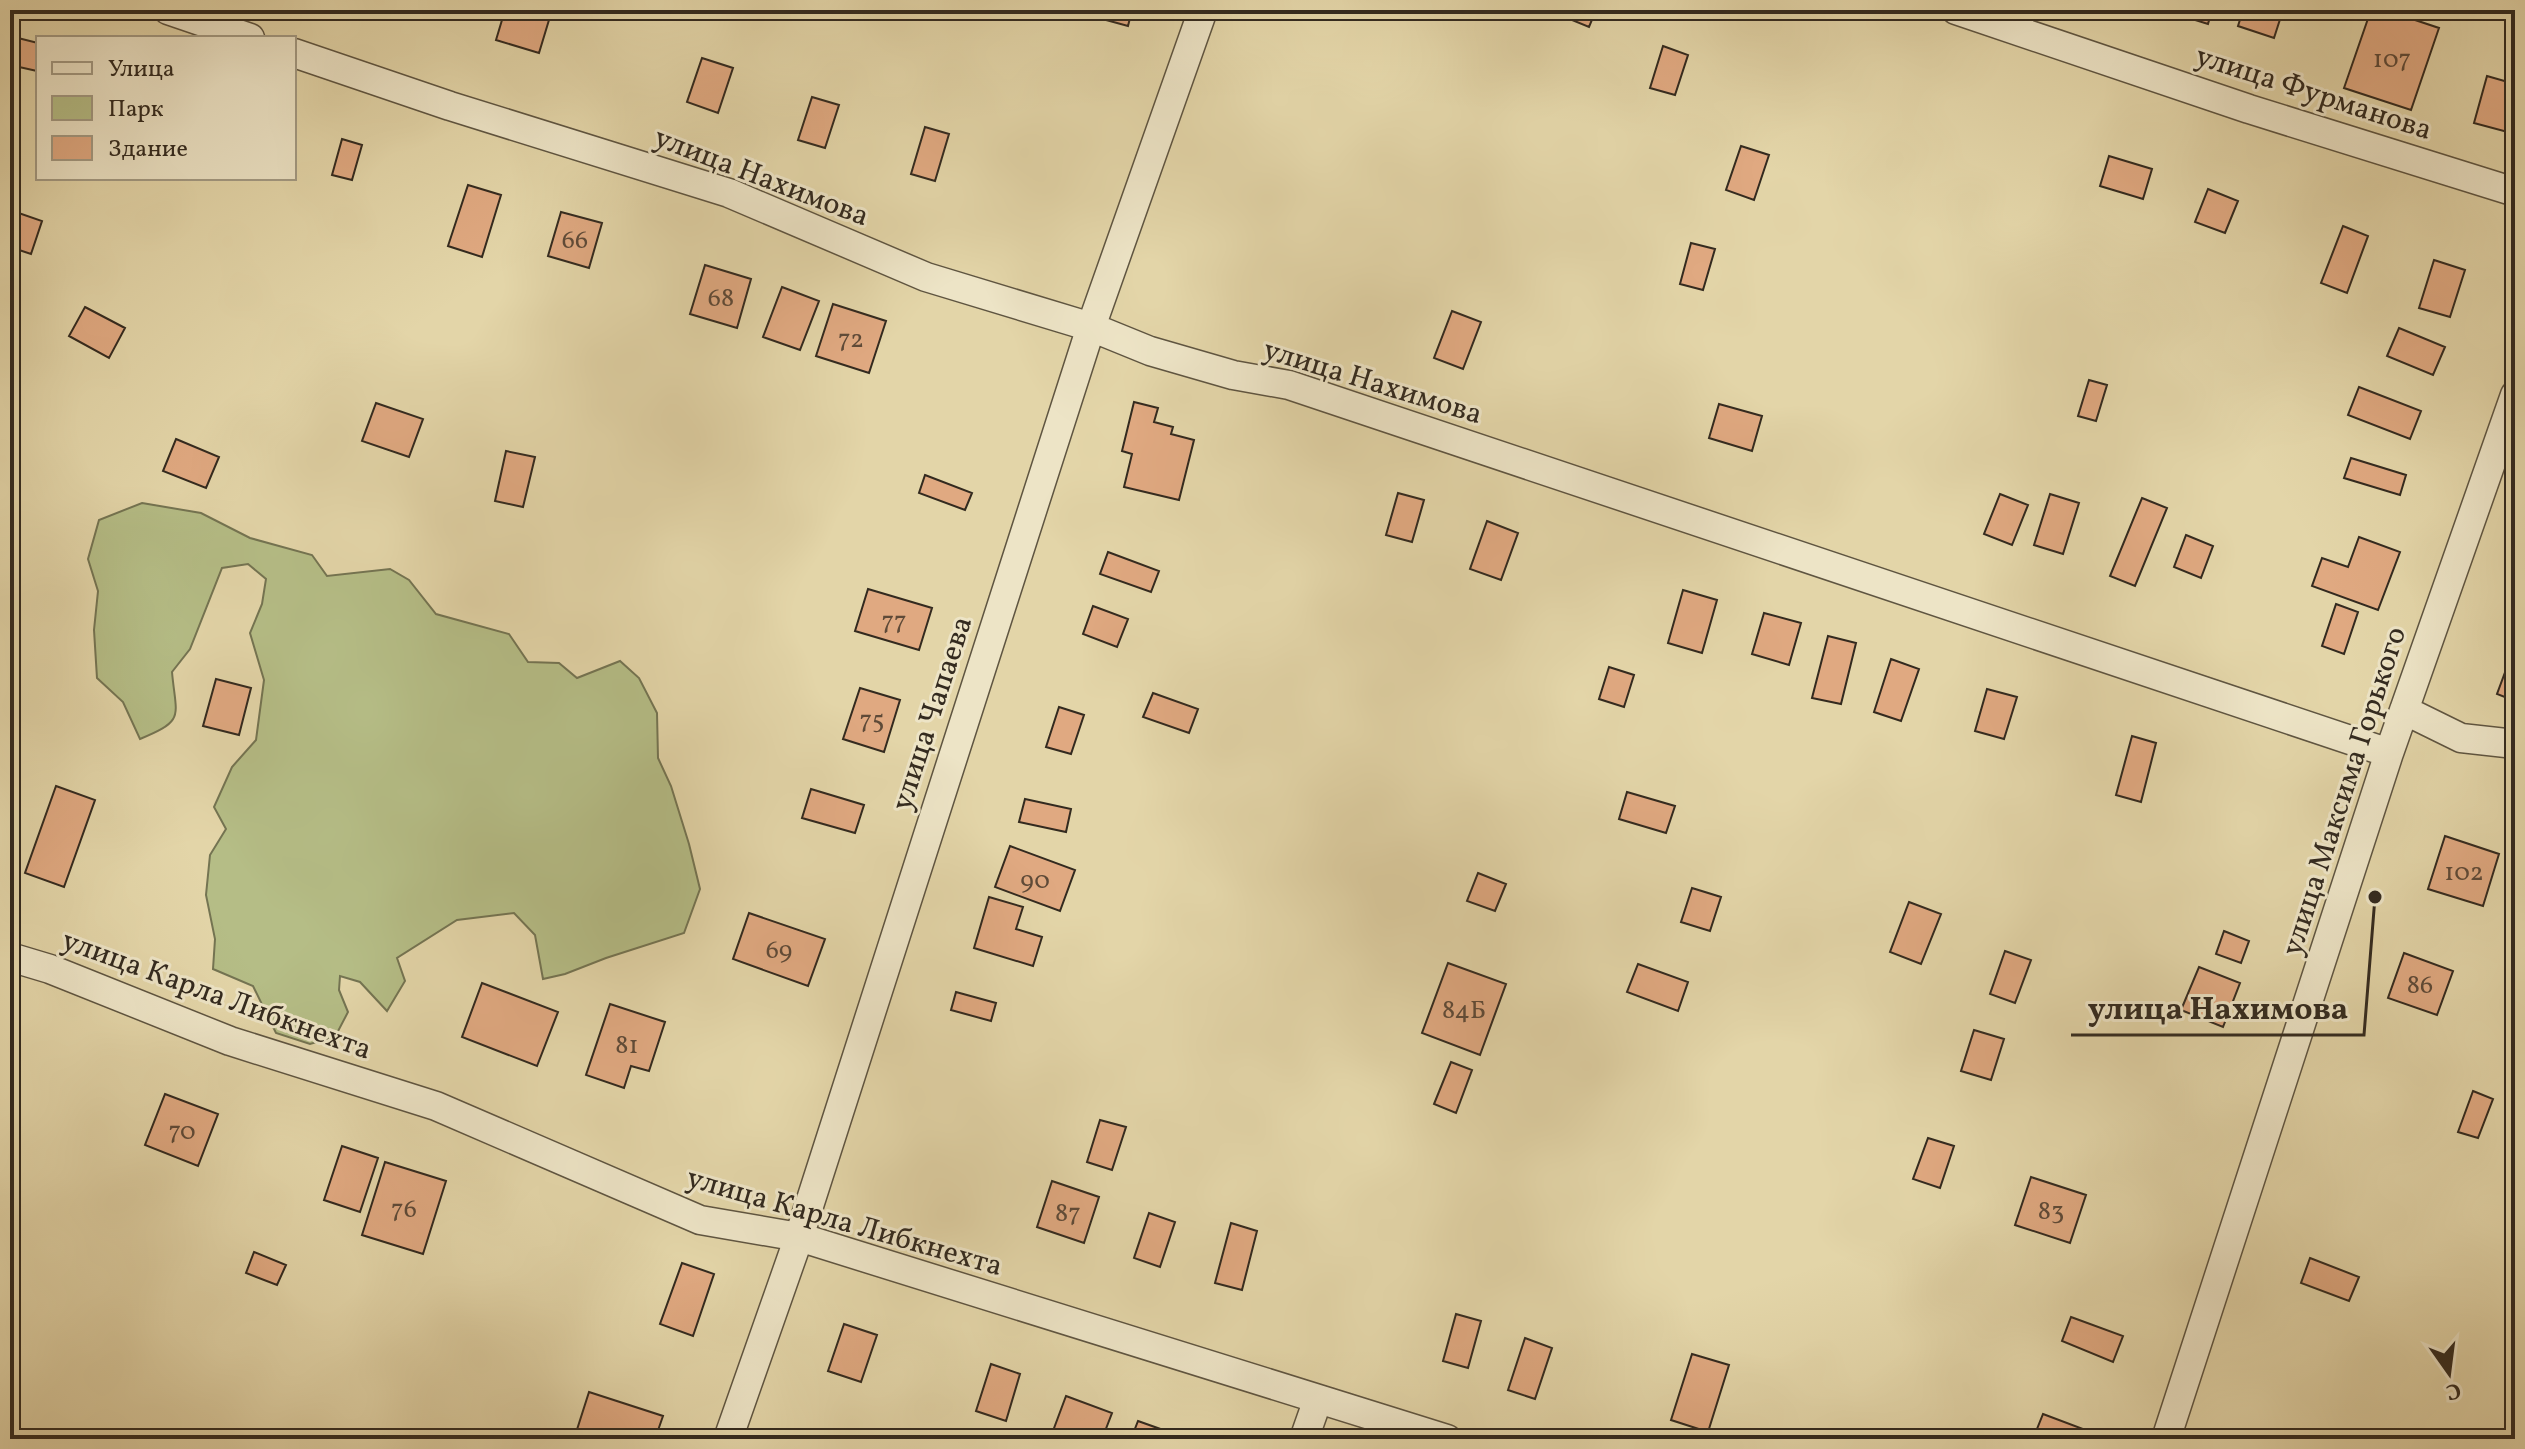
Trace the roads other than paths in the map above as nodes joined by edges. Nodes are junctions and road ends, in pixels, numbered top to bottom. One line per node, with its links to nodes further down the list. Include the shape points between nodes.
1 (168, 10): 4 (street)
2 (1203, 10): 7 (street, улица Чапаева)
3 (1956, 10): 6 (street, улица Фурманова)
4 (244, 36)
5 (296, 54): 7 (street, улица Нахимова, via 729,193 926,277)
6 (2515, 192)
7 (1091, 327): 11 (street, улица Нахимова, via 1150,351 1289,385); 13 (street, улица Чапаева)
8 (2515, 395): 9 (street, улица Максима Горького)
9 (2404, 710): 10 (street, via 2461,738); 11 (street, улица Максима Горького)
10 (2515, 744)
11 (2389, 753): 18 (street, улица Максима Горького)
12 (10, 957): 13 (street, улица Карла Либкнехта, via 230,1041 436,1106 700,1220)
13 (799, 1237): 14 (street, улица Карла Либкнехта); 15 (street, улица Чапаева)
14 (1318, 1399): 16 (street); 17 (street, улица Карла Либкнехта)
15 (728, 1439)
16 (1304, 1439)
17 (1447, 1439)
18 (2166, 1439)

